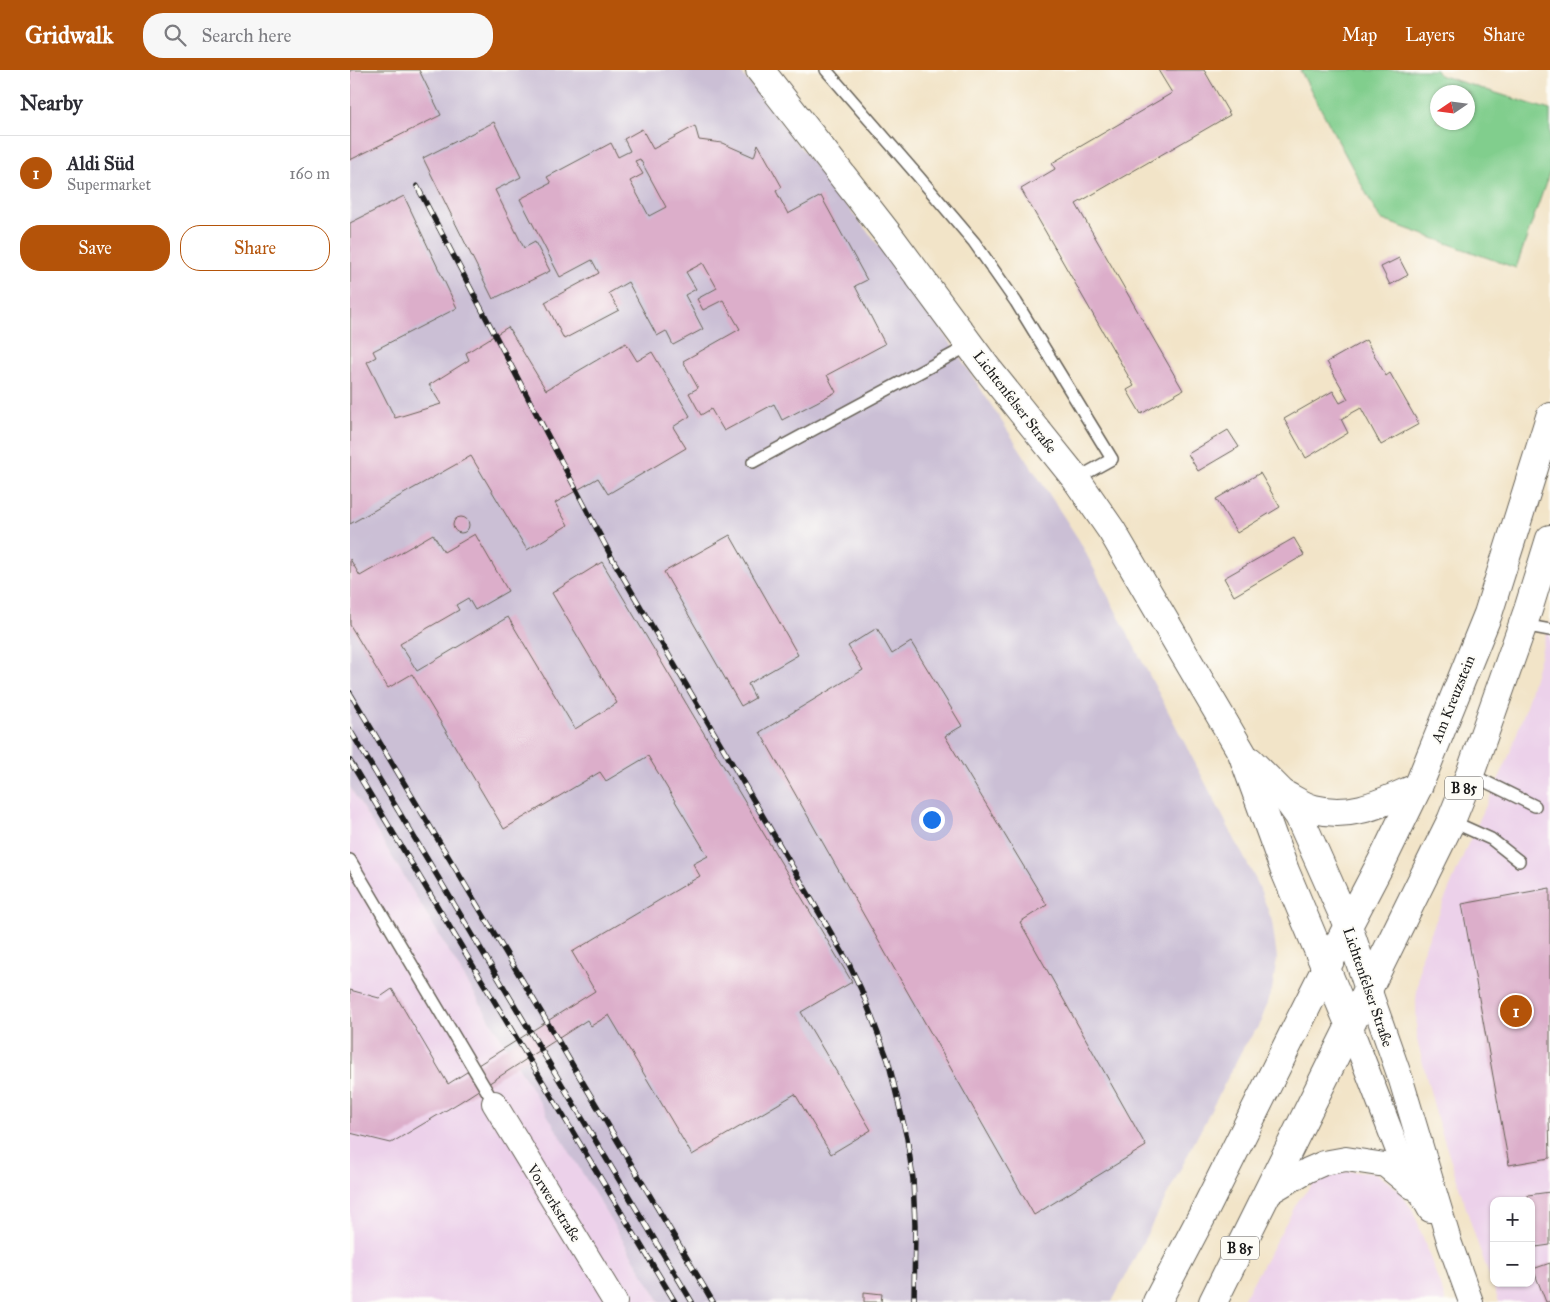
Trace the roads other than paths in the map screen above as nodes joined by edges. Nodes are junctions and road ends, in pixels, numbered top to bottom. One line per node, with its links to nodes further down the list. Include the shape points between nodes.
1 (760, 70): 3 (main road, Lichtenfelser Straße)
2 (826, 70): 6 (lane, via 974,242 1075,397 1112,459)
3 (970, 345): 5 (lane); 6 (main road, Lichtenfelser Straße)
4 (1550, 418): 12 (main road, Am Kreuzstein / B 85, via 1488,614)
5 (753, 462)
6 (1076, 479): 10 (main road, Lichtenfelser Straße, via 1112,531)
7 (1550, 539): 8 (main road, B 85)
8 (1523, 625): 9 (lane); 11 (main road, B 85)
9 (1550, 630)
10 (1242, 753): 13 (main road, Lichtenfelser Straße); 19 (main road, Lichtenfelser Straße)
11 (1470, 774): 14 (lane); 15 (main road, B 85)
12 (1418, 787): 13 (main road, via 1371,807 1342,813 1313,809); 18 (main road, Am Kreuzstein / B 85)
13 (1283, 794): 18 (main road, Lichtenfelser Straße, via 1299,816)
14 (1535, 806)
15 (1451, 821): 17 (lane, via 1491,839); 20 (main road, B 85)
16 (350, 860): 22 (lane)
17 (1519, 861)
18 (1348, 926): 19 (main road, Am Kreuzstein / B 85); 20 (main road, Lichtenfelser Straße)
19 (1326, 968): 21 (main road, Lichtenfelser Straße); 27 (main road, B 85)
20 (1369, 989): 21 (main road, B 85); 25 (street, Lichtenfelser Straße, via 1404,1089)
21 (1350, 1026): 23 (main road, B 85); 24 (street, Lichtenfelser Straße, via 1400,1156)
22 (494, 1103): 26 (street, Vorwerkstraße)
23 (1267, 1194): 24 (street, Lichtenfelser Straße, via 1308,1170 1346,1159 1385,1165); 28 (main road, B 85)
24 (1421, 1194): 25 (street, Lichtenfelser Straße)
25 (1450, 1244): 29 (street, Lichtenfelser Straße)
26 (615, 1302)
27 (1158, 1302)
28 (1213, 1302)
29 (1472, 1302)

